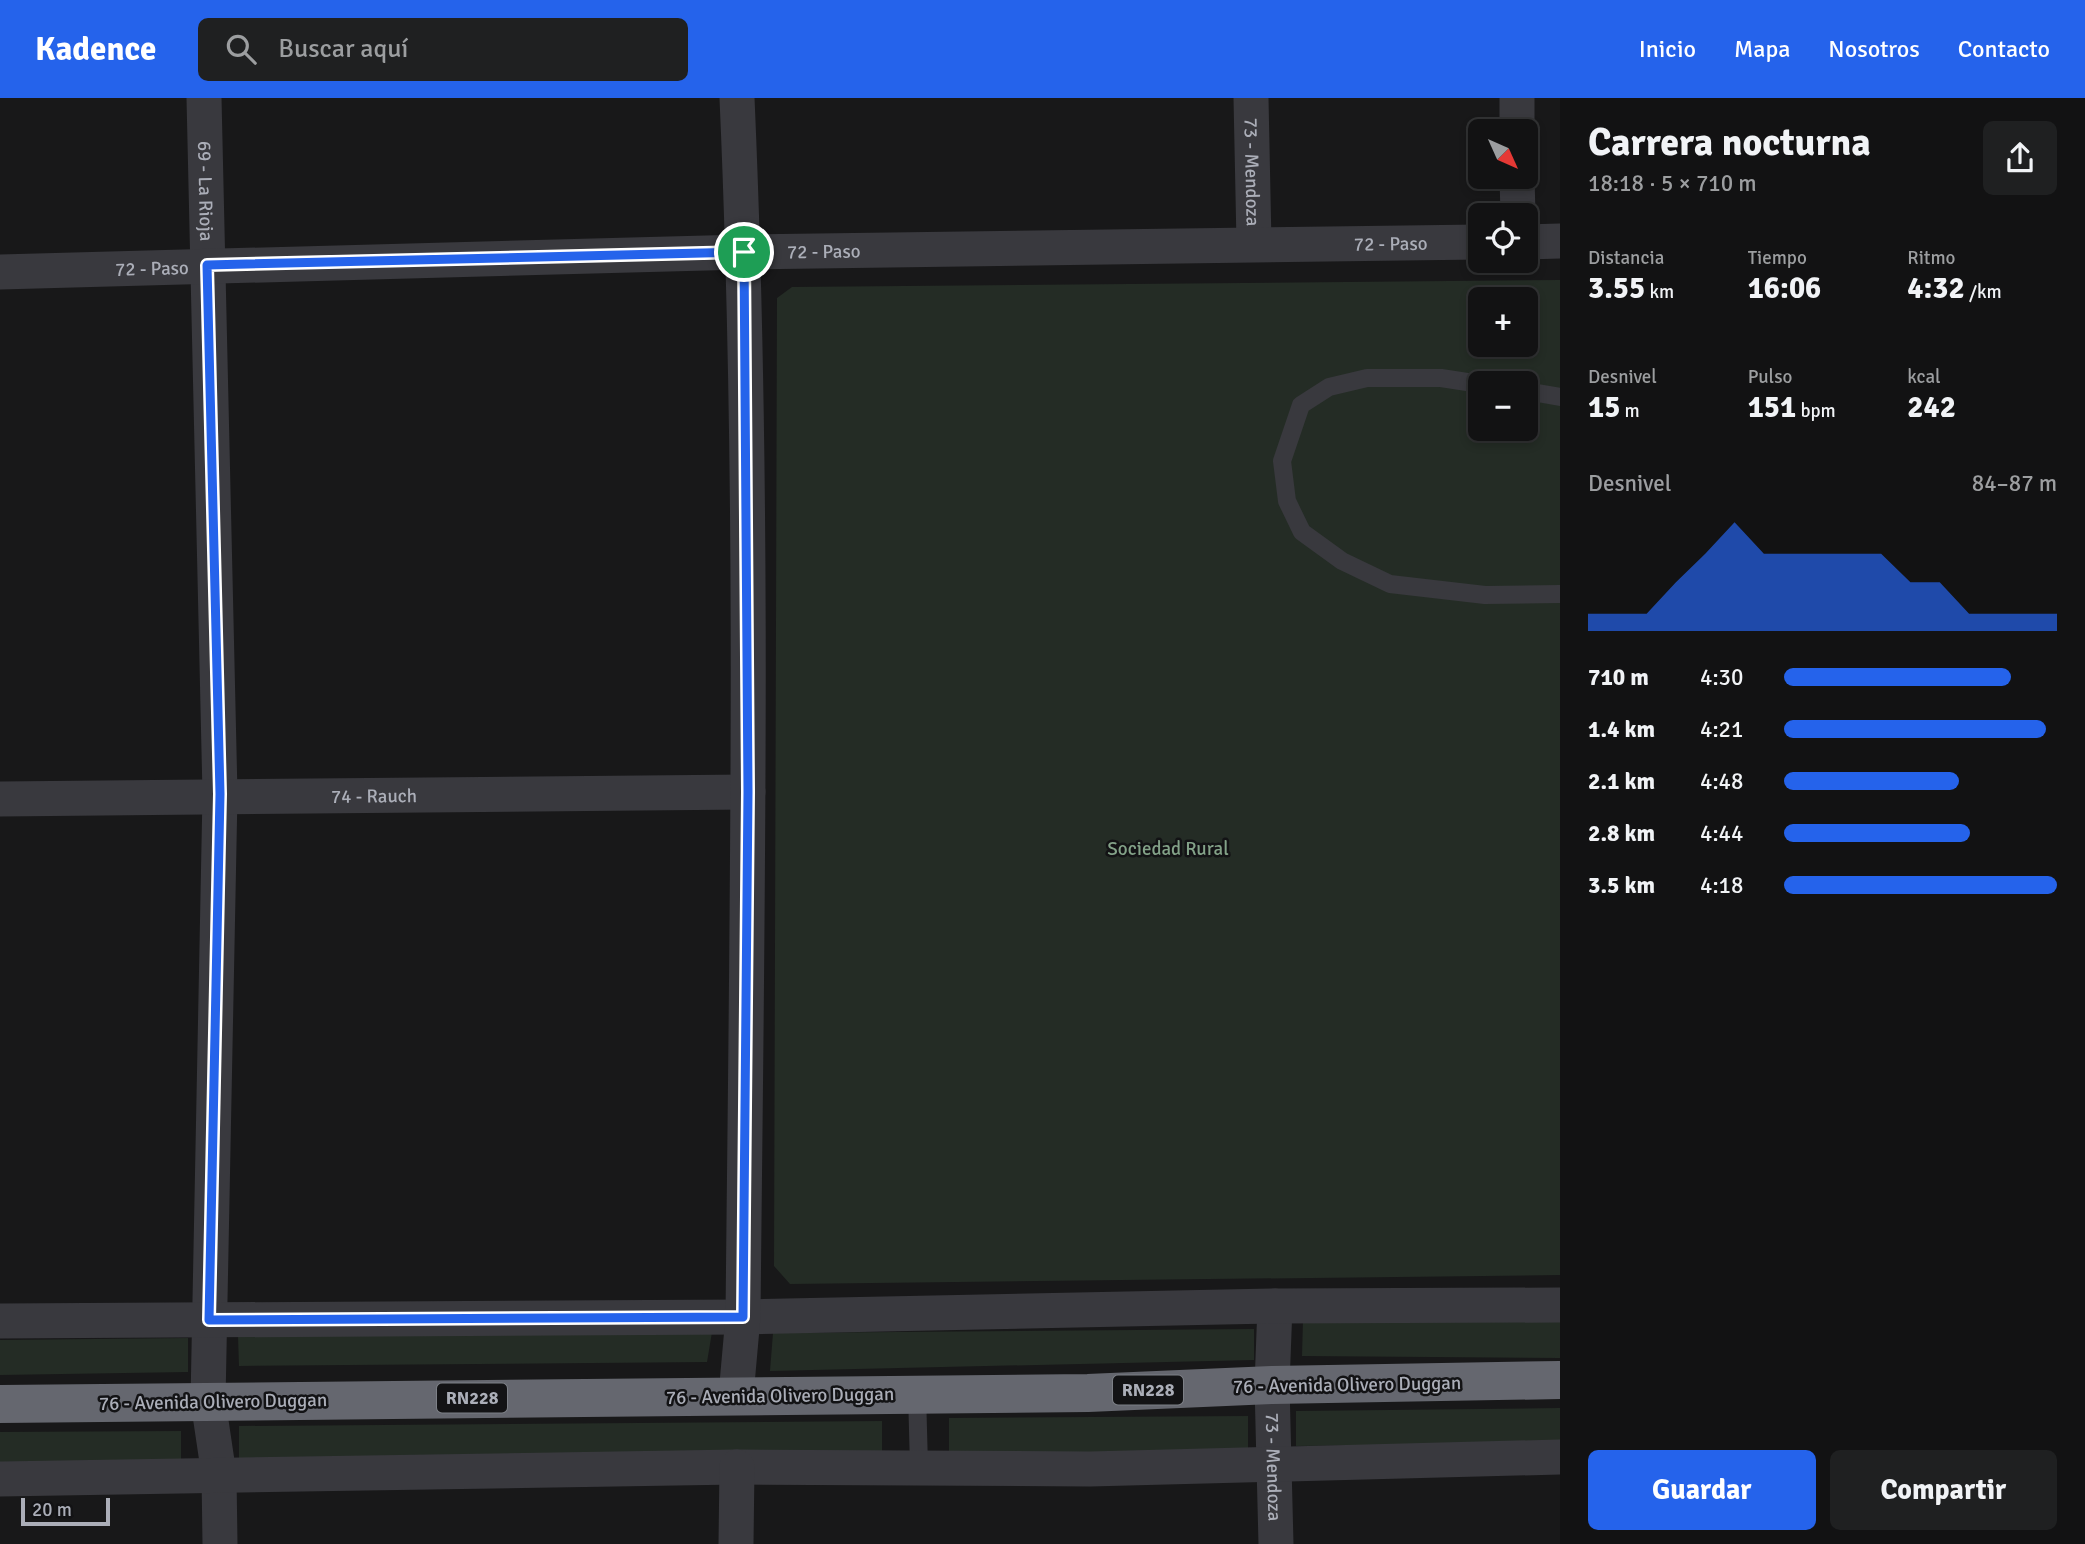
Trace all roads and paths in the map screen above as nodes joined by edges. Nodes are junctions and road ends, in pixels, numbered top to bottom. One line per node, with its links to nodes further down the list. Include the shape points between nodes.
1 (204, 98): 11 (street, 69 - La Rioja)
2 (737, 98): 10 (street)
3 (1251, 98): 9 (street, 73 - Mendoza)
4 (1517, 98): 5 (street)
5 (1517, 119)
6 (1560, 241): 8 (street)
7 (1468, 242): 9 (street, 72 - Paso)
8 (1538, 242)
9 (1254, 243): 10 (street, 72 - Paso)
10 (744, 252): 11 (street, 72 - Paso); 17 (street)
11 (207, 265): 12 (street, 72 - Paso); 18 (street, 69 - La Rioja)
12 (0, 272)
13 (1468, 382): 16 (lane, via 1367,379 1329,387 1301,405 1282,461 1287,501 1302,532 1342,561 1390,584 1485,595)
14 (1538, 393): 15 (lane)
15 (1560, 397)
16 (1560, 594)
17 (748, 792): 18 (street, 74 - Rauch); 22 (street)
18 (220, 794): 19 (street, 74 - Rauch); 23 (street, 69 - La Rioja)
19 (0, 799)
20 (1560, 1305): 21 (street)
21 (1275, 1306): 22 (street); 26 (street, 73 - Mendoza)
22 (743, 1317): 23 (street); 28 (street)
23 (209, 1320): 24 (street); 29 (street, 69 - La Rioja)
24 (0, 1321)
25 (1560, 1380): 26 (highway, 76 - Avenida Olivero Duggan / RN228)
26 (1272, 1385): 27 (highway, 76 - Avenida Olivero Duggan / RN228, via 1088,1393); 32 (street, 73 - Mendoza)
27 (917, 1393): 28 (highway, 76 - Avenida Olivero Duggan / RN228); 33 (lane)
28 (737, 1395): 29 (highway, 76 - Avenida Olivero Duggan / RN228)
29 (208, 1401): 30 (highway, 76 - Avenida Olivero Duggan / RN228); 35 (street, 69 - La Rioja)
30 (0, 1404)
31 (1560, 1457): 32 (street)
32 (1276, 1462): 33 (street, via 1090,1469); 39 (street, 73 - Mendoza)
33 (919, 1466): 34 (street)
34 (737, 1467): 35 (street); 38 (street)
35 (219, 1475): 36 (street); 37 (street, 69 - La Rioja)
36 (0, 1479)
37 (220, 1544)
38 (736, 1544)
39 (1276, 1544)

